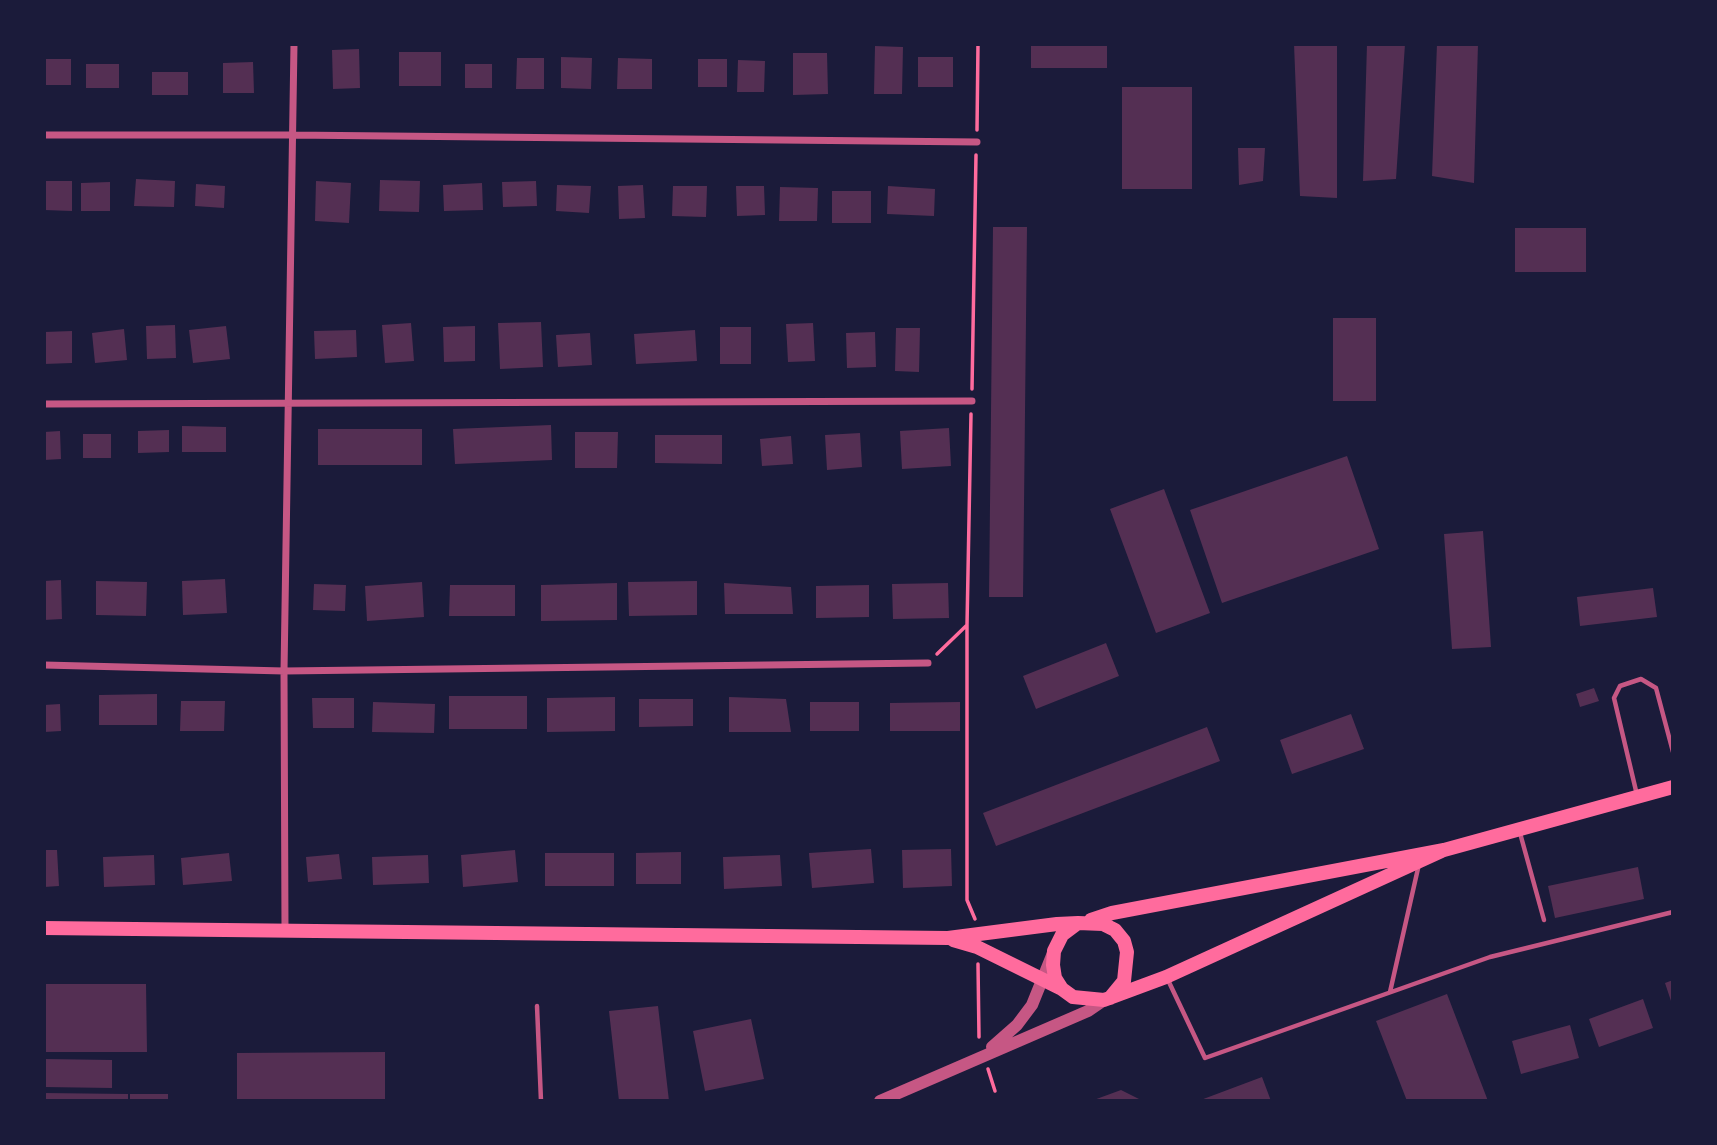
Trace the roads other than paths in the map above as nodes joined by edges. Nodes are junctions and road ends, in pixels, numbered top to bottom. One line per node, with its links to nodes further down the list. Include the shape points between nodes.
1 (293, 44): 3 (street)
2 (44, 135): 3 (street)
3 (291, 135): 4 (street); 6 (street)
4 (976, 142)
5 (972, 401): 6 (street)
6 (289, 403): 7 (street); 10 (street)
7 (44, 404)
8 (928, 663): 10 (street)
9 (44, 665): 10 (street)
10 (284, 671): 21 (street)
11 (1673, 752): 13 (lane, via 1656,688 1641,678 1620,686 1614,698)
12 (1673, 787): 13 (main road)
13 (1637, 796): 14 (main road)
14 (1518, 828): 15 (main road); 18 (lane)
15 (1444, 850): 16 (main road); 19 (main road, via 1112,913)
16 (1420, 861): 24 (main road); 27 (lane)
17 (1673, 912): 27 (lane, via 1490,957)
18 (1544, 920)
19 (1082, 923): 22 (main road); 23 (main road, via 1062,935); 28 (main road, via 1103,924 1124,941 1124,981)
20 (44, 928): 21 (main road)
21 (285, 930): 22 (main road)
22 (948, 939): 25 (main road, via 977,947)
23 (1054, 951): 25 (street); 26 (main road, via 1052,965)
24 (1166, 976): 27 (lane, via 1205,1058); 28 (main road)
25 (1042, 980): 26 (main road); 30 (street, via 1032,1005)
26 (1062, 989): 28 (main road, via 1073,997)
27 (1390, 993)
28 (1107, 999): 30 (street)
29 (537, 1006): 31 (lane)
30 (985, 1059): 32 (street)
31 (541, 1101)
32 (880, 1101)

